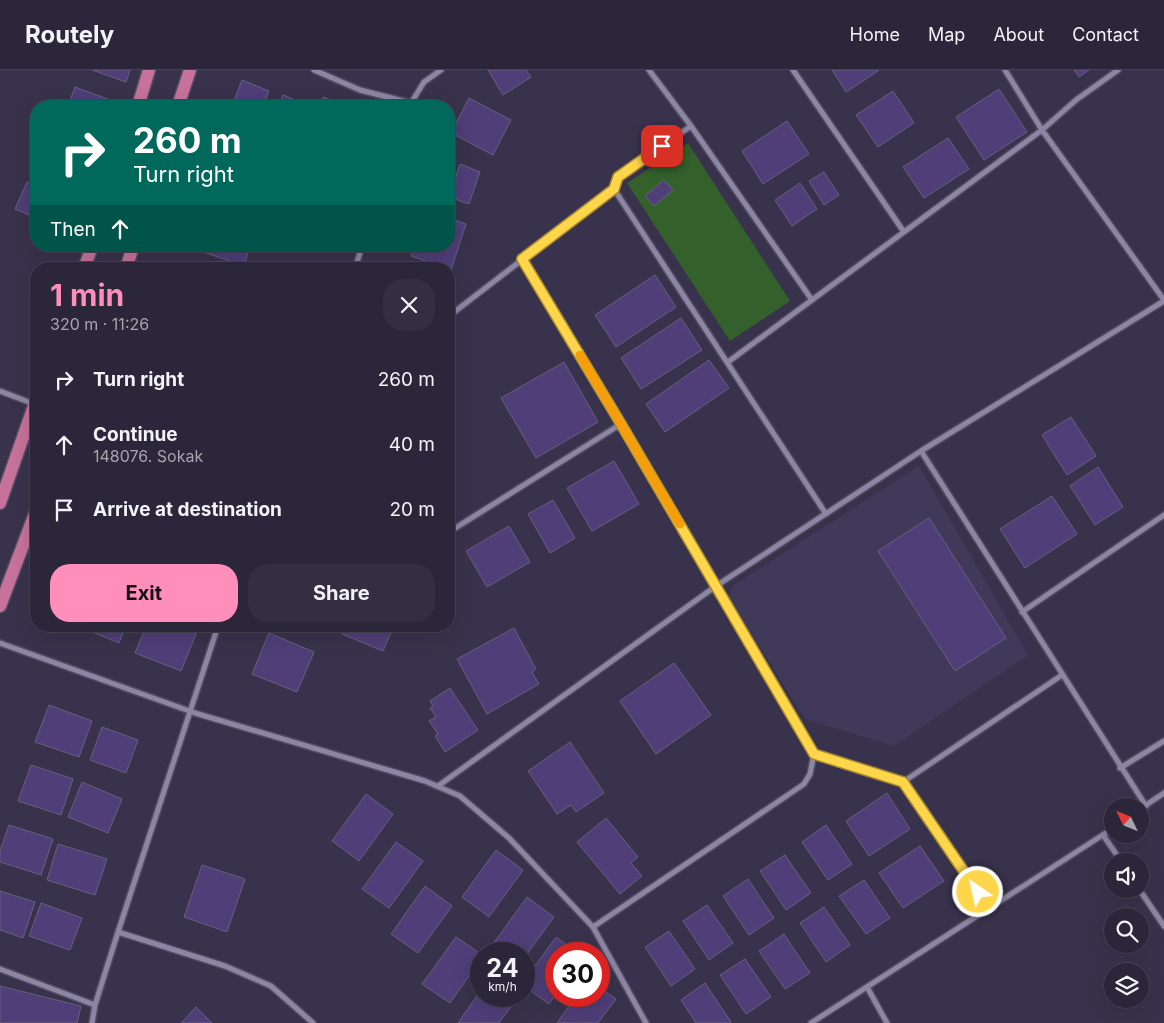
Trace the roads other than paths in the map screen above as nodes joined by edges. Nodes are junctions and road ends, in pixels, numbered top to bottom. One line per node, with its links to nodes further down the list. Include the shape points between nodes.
1 (149, 70): 9 (main road)
2 (190, 70): 10 (main road)
3 (314, 70): 11 (street, via 360,90)
4 (441, 70): 12 (street, via 424,82)
5 (649, 70): 13 (street)
6 (793, 70): 16 (street)
7 (1004, 70): 14 (street)
8 (1118, 70): 14 (street)
9 (140, 100)
10 (180, 100)
11 (394, 100)
12 (414, 100)
13 (691, 126): 15 (street, via 618,177); 18 (street)
14 (1042, 130): 16 (street); 19 (street)
15 (614, 189): 17 (street); 21 (street)
16 (904, 232): 18 (street)
17 (522, 259): 20 (street); 25 (street)
18 (812, 300): 21 (street)
19 (1164, 301): 26 (street)
20 (455, 311)
21 (728, 362): 28 (street)
22 (0, 391): 23 (street)
23 (30, 400)
24 (30, 416): 27 (main road)
25 (621, 424): 31 (street); 32 (street)
26 (921, 451): 28 (street); 34 (street)
27 (0, 503)
28 (826, 514): 32 (street)
29 (1164, 516): 34 (street)
30 (30, 527): 33 (main road)
31 (455, 528)
32 (716, 586): 40 (street); 43 (street)
33 (0, 606)
34 (1022, 612): 37 (street)
35 (216, 632): 38 (street)
36 (0, 643): 38 (street)
37 (1062, 675): 41 (street); 42 (street)
38 (190, 711): 43 (street); 53 (street)
39 (1164, 741): 41 (street)
40 (814, 754): 42 (street); 52 (street, via 810,774 804,784)
41 (1120, 768): 45 (street)
42 (903, 782): 50 (street)
43 (438, 786): 52 (street, via 460,796 509,838)
44 (1164, 792): 46 (street)
45 (1141, 798)
46 (1149, 804)
47 (1103, 835): 48 (street); 50 (street)
48 (1115, 853)
49 (1145, 898): 51 (street)
50 (989, 908): 55 (street)
51 (1164, 926)
52 (593, 927): 59 (street)
53 (118, 932): 56 (street); 58 (street, via 225,966 270,986)
54 (0, 969): 56 (street)
55 (867, 987): 60 (street); 61 (street)
56 (95, 1005): 57 (street)
57 (92, 1023)
58 (313, 1023)
59 (646, 1023)
60 (810, 1023)
61 (888, 1023)

